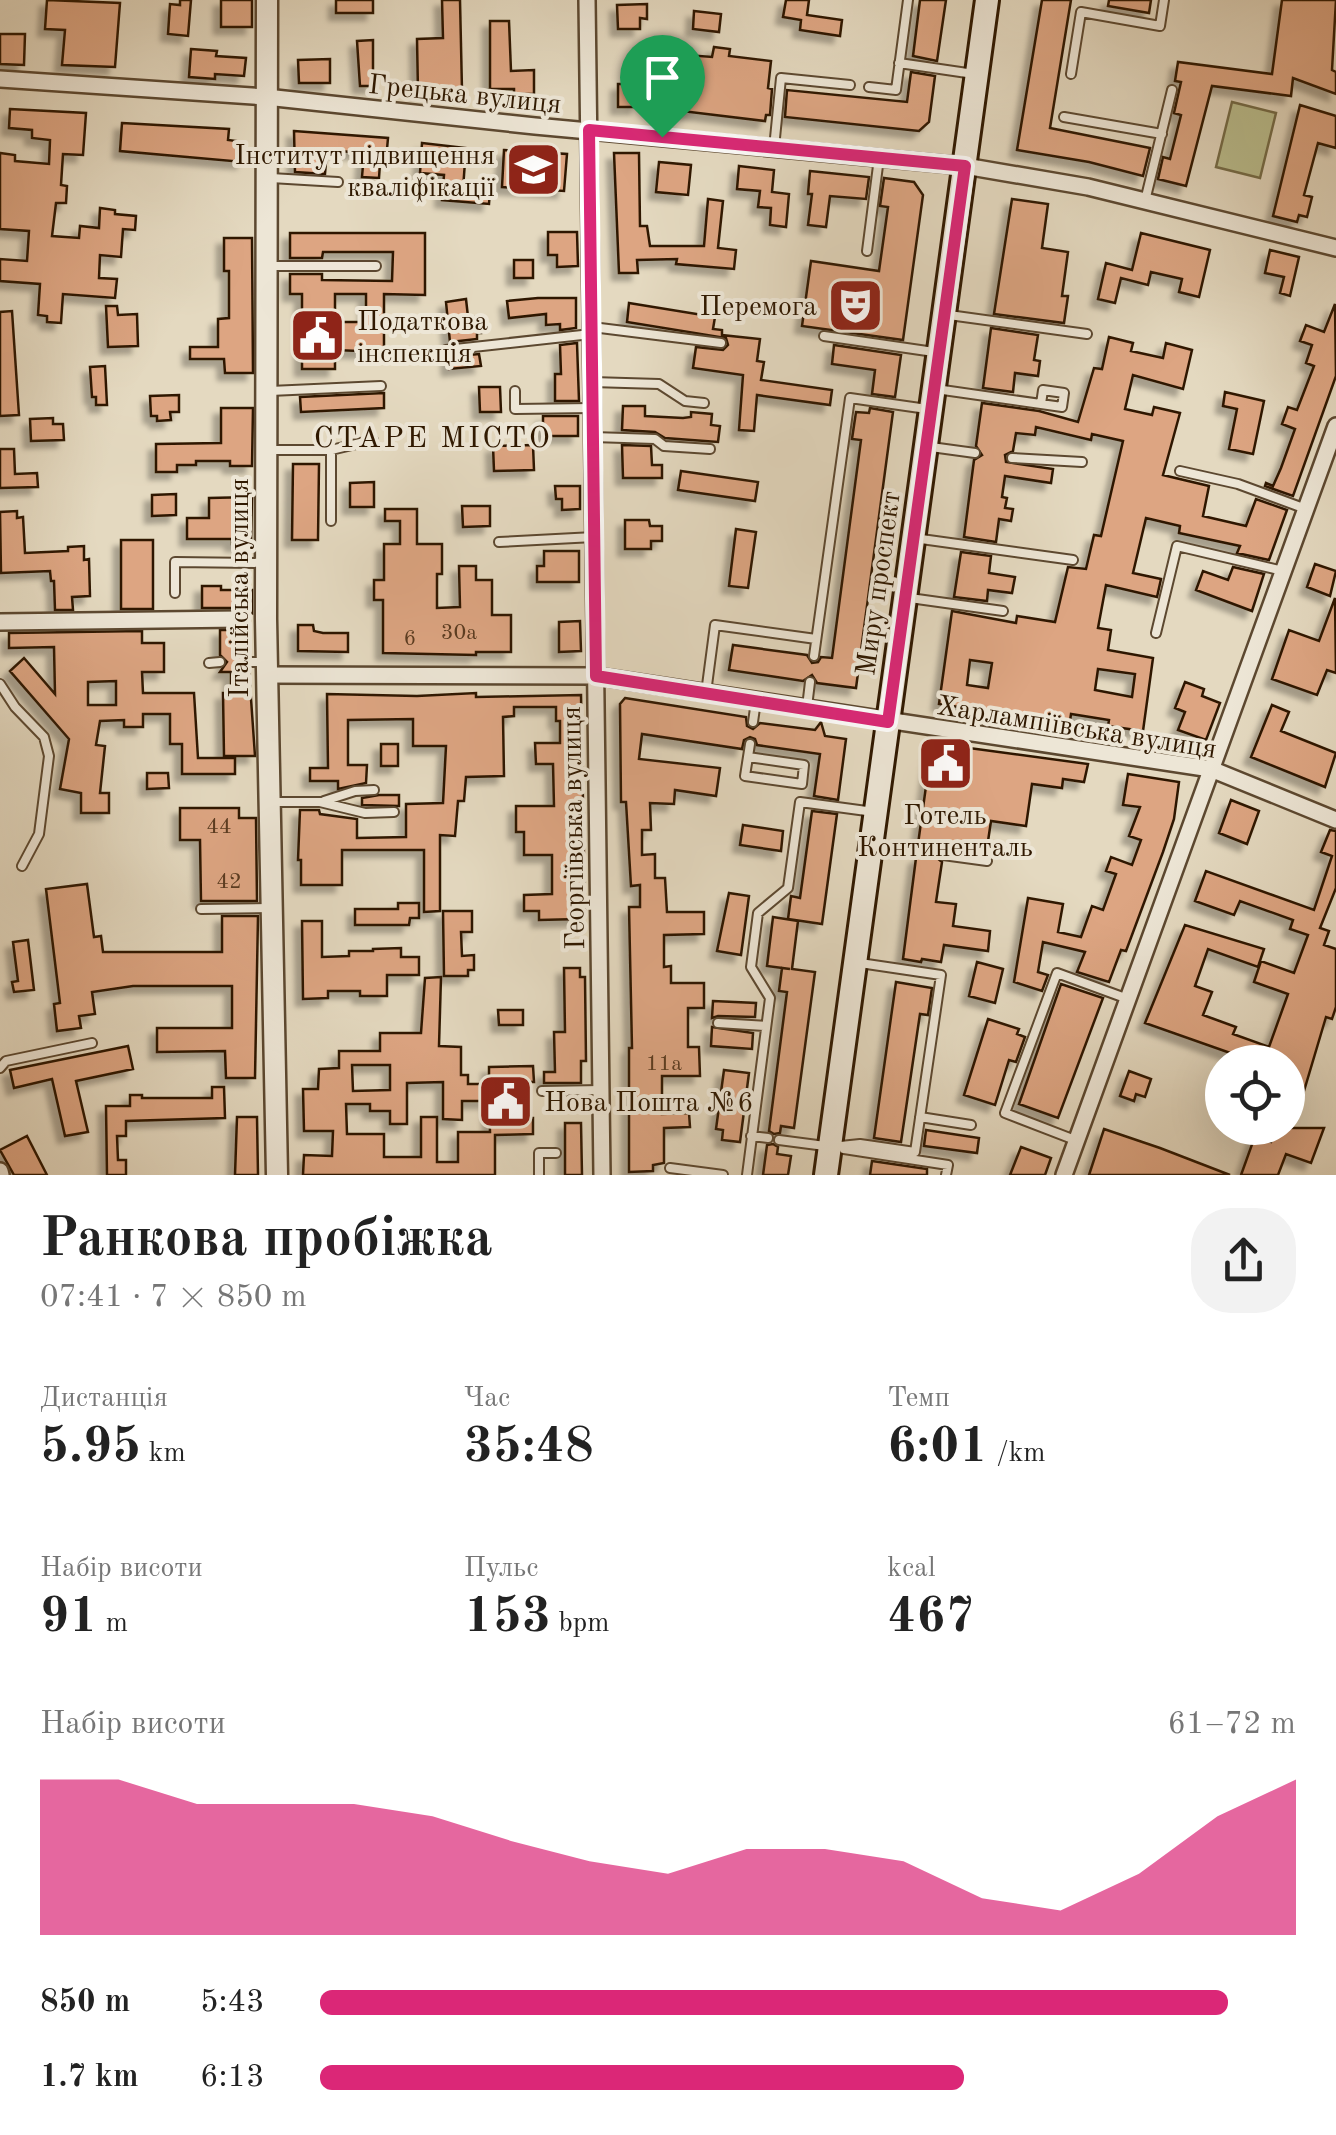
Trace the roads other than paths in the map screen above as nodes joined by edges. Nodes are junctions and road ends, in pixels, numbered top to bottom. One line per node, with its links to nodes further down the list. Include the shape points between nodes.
1 (267, 0): 13 (street, Італійська вулиця)
2 (587, 0): 15 (street, Георгіївська вулиця)
3 (908, 0): 6 (lane)
4 (987, 0): 7 (main road, Миру проспект)
5 (1164, 0): 8 (lane, via 1160,26 1081,12)
6 (900, 63): 7 (lane); 11 (lane, via 896,90)
7 (977, 74): 19 (main road, Миру проспект)
8 (1071, 74)
9 (0, 79): 13 (street, Грецька вулиця)
10 (850, 85): 17 (lane, via 781,78)
11 (868, 87)
12 (1172, 90): 16 (lane)
13 (266, 97): 15 (street, Грецька вулиця); 20 (street, Італійська вулиця)
14 (1064, 117): 16 (lane)
15 (589, 130): 17 (street, Грецька вулиця); 28 (street, Георгіївська вулиця)
16 (1162, 134): 22 (lane)
17 (774, 148): 18 (street, Грецька вулиця)
18 (880, 158): 19 (street, Грецька вулиця); 24 (lane)
19 (965, 166): 22 (street, Грецька вулиця); 27 (main road, Миру проспект)
20 (266, 178): 21 (lane); 25 (street, Італійська вулиця)
21 (338, 182)
22 (1145, 200): 23 (street, Грецька вулиця)
23 (1336, 248)
24 (867, 252)
25 (266, 266): 26 (lane); 36 (street, Італійська вулиця)
26 (376, 266)
27 (944, 314): 29 (lane); 33 (main road, Миру проспект)
28 (591, 330): 31 (lane); 32 (lane); 34 (street, Георгіївська вулиця)
29 (1087, 334)
30 (824, 336): 33 (lane)
31 (721, 344)
32 (446, 350)
33 (939, 352): 38 (main road, Миру проспект)
34 (592, 382): 39 (lane, via 659,384 685,401); 41 (street, Георгіївська вулиця)
35 (381, 386): 36 (lane)
36 (266, 391): 47 (street, Італійська вулиця)
37 (515, 391): 41 (lane, via 515,408)
38 (932, 399): 40 (lane); 45 (main road, Миру проспект); 67 (lane, via 850,398)
39 (704, 403)
40 (1041, 404)
41 (592, 408): 43 (street, Георгіївська вулиця)
42 (1336, 426): 53 (street)
43 (592, 437): 46 (lane); 55 (street, Георгіївська вулиця)
44 (374, 440): 48 (lane)
45 (926, 446): 49 (lane); 56 (main road, Миру проспект)
46 (710, 449)
47 (265, 450): 48 (lane); 59 (street, Італійська вулиця)
48 (331, 450): 54 (lane)
49 (975, 453)
50 (1012, 458): 51 (lane)
51 (1082, 462)
52 (1180, 471): 53 (lane)
53 (1306, 509): 60 (street)
54 (331, 521)
55 (594, 538): 57 (lane); 72 (street, Георгіївська вулиця)
56 (913, 538): 58 (lane); 62 (main road, Миру проспект)
57 (499, 542)
58 (1074, 560)
59 (266, 564): 61 (lane, via 174,562); 71 (street, Італійська вулиця)
60 (1284, 571): 66 (lane, via 1178,546); 82 (street)
61 (175, 593)
62 (905, 597): 63 (lane); 79 (main road, Миру проспект)
63 (1004, 611)
64 (240, 619): 65 (street)
65 (0, 622)
66 (1156, 633)
67 (816, 639): 68 (lane); 75 (lane, via 715,625)
68 (814, 656)
69 (209, 662): 70 (lane)
70 (220, 662)
71 (261, 666): 72 (street, Харлампіївська вулиця); 84 (street, Італійська вулиця)
72 (596, 676): 75 (street, Харлампіївська вулиця); 103 (street, Георгіївська вулиця)
73 (810, 682): 77 (lane)
74 (0, 684): 93 (lane, via 44,737 49,756 39,834)
75 (706, 693): 76 (street, Харлампіївська вулиця)
76 (756, 701): 77 (street, Харлампіївська вулиця); 78 (lane)
77 (806, 708): 79 (street, Харлампіївська вулиця)
78 (753, 722)
79 (888, 722): 82 (street, Харлампіївська вулиця); 87 (main road, Миру проспект)
80 (750, 744): 81 (lane)
81 (748, 757): 81 (lane, via 746,776 802,784 804,765)
82 (1212, 770): 88 (street, Харлампіївська вулиця); 97 (street)
83 (374, 790): 85 (lane)
84 (268, 802): 85 (lane); 95 (street, Італійська вулиця)
85 (320, 802): 86 (lane)
86 (394, 812)
87 (876, 812): 89 (main road, Миру проспект); 99 (lane, via 800,802 788,888 758,913 751,967 770,998)
88 (1336, 820)
89 (871, 845): 90 (lane); 96 (main road, Миру проспект)
90 (917, 851)
91 (943, 855): 92 (lane)
92 (987, 861)
93 (22, 866)
94 (201, 908): 95 (lane)
95 (270, 908): 113 (street, Італійська вулиця)
96 (855, 962): 104 (lane, via 941,974); 110 (main road, Миру проспект)
97 (1128, 1000): 109 (street); 109 (lane, via 1058,973 1005,1113)
98 (718, 1023): 99 (lane)
99 (766, 1026): 106 (lane)
100 (92, 1042): 101 (lane)
101 (0, 1068)
102 (542, 1090): 103 (lane)
103 (601, 1090): 115 (street, Георгіївська вулиця)
104 (920, 1118): 105 (lane); 110 (lane, via 915,1152)
105 (972, 1125)
106 (752, 1136): 107 (lane); 117 (lane)
107 (768, 1138)
108 (779, 1140): 110 (lane)
109 (1077, 1140): 120 (street)
110 (830, 1147): 118 (main road, Миру проспект); 119 (lane, via 948,1164)
111 (556, 1153): 114 (lane, via 539,1153)
112 (670, 1168): 116 (lane)
113 (276, 1175)
114 (539, 1175)
115 (602, 1175)
116 (724, 1175)
117 (747, 1175)
118 (826, 1175)
119 (946, 1175)
120 (1064, 1175)

